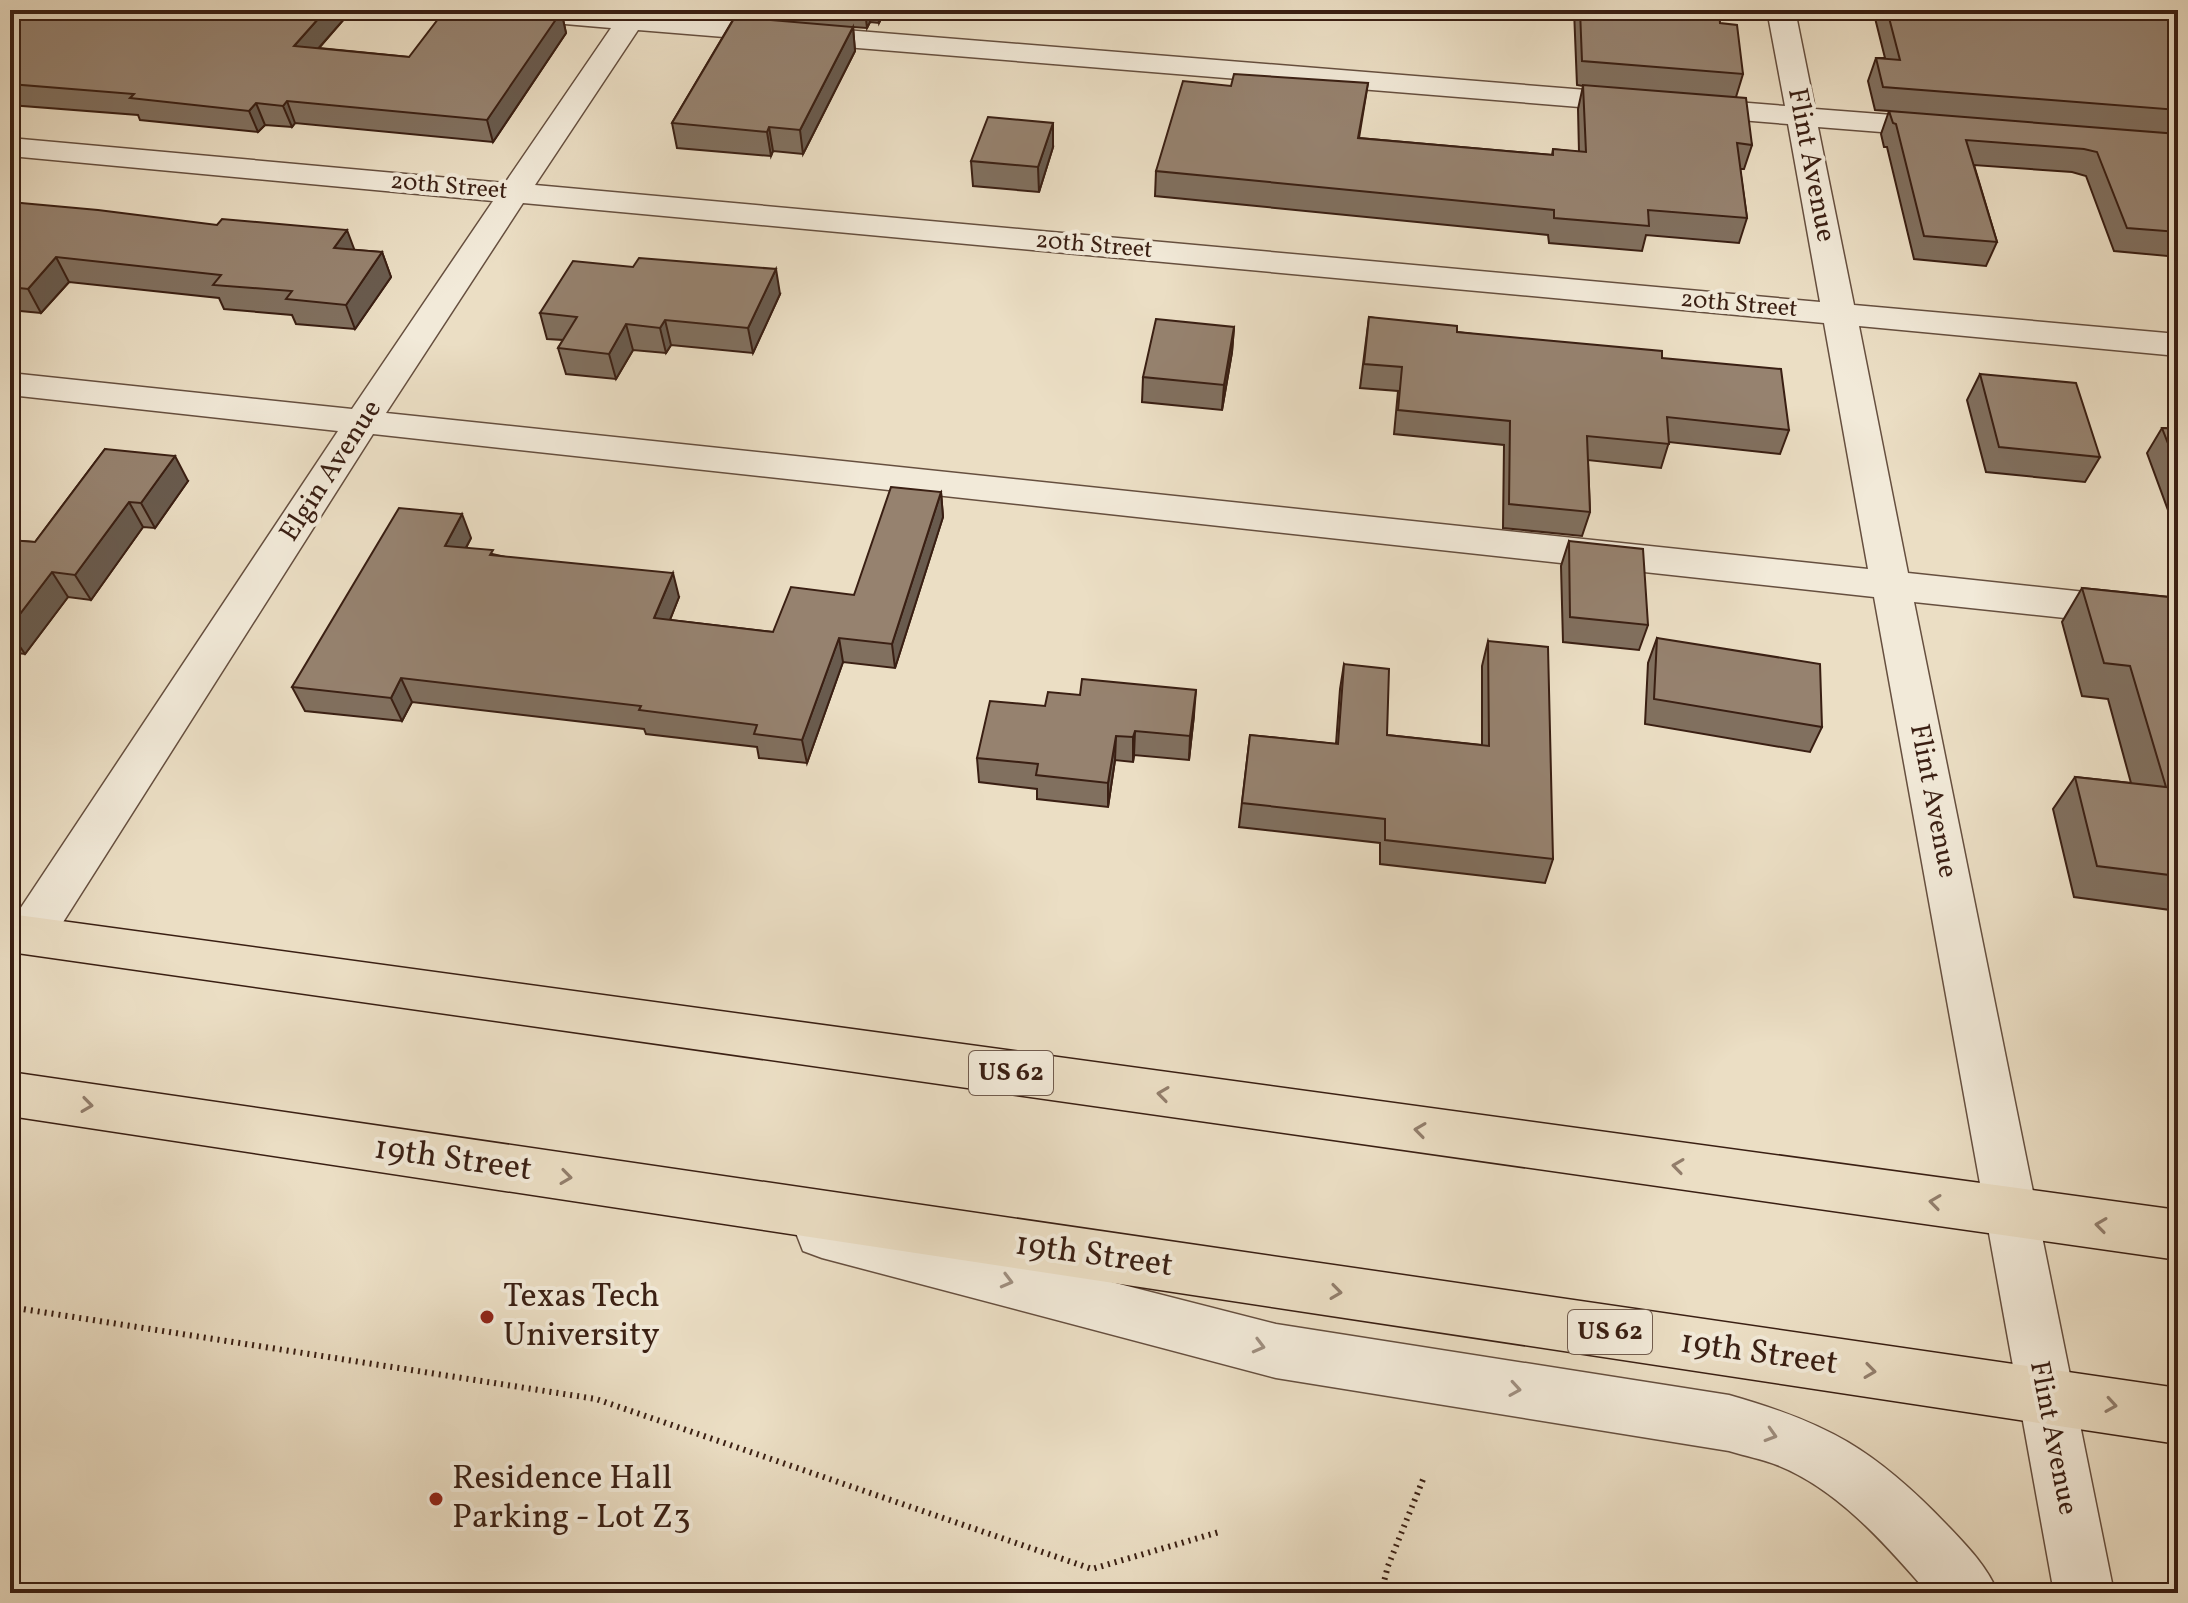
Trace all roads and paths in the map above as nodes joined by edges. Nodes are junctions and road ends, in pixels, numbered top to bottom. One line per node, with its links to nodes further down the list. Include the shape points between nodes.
1 (495, 10): 3 (street)
2 (1781, 10): 4 (street, Flint Avenue)
3 (633, 15): 4 (street); 7 (street, Elgin Avenue)
4 (1802, 118): 5 (street); 8 (street, Flint Avenue)
5 (1974, 131)
6 (10, 147): 7 (street, 20th Street)
7 (514, 193): 8 (street, 20th Street); 11 (street, Elgin Avenue)
8 (1839, 314): 9 (street, 20th Street); 12 (street, Flint Avenue)
9 (2178, 345)
10 (10, 384): 11 (street)
11 (363, 421): 12 (street); 14 (street, Elgin Avenue)
12 (1892, 587): 13 (street); 17 (street, Flint Avenue)
13 (2178, 616)
14 (20, 934): 17 (main road, US 62, one-way to 14)
15 (10, 1094): 16 (main road, 19th Street / US 62, one-way to 16)
16 (661, 1191): 20 (main road, 19th Street / US 62, one-way to 20); 25 (street, one-way to 25, via 1276,1351 1729,1423 1783,1439 1834,1463 1894,1511)
17 (2013, 1213): 18 (main road, US 62, one-way to 17); 20 (street, Flint Avenue)
18 (2178, 1235)
19 (10, 1307): 23 (path, via 596,1399 1092,1569)
20 (2044, 1395): 21 (main road, 19th Street / US 62, one-way to 21); 26 (street, Flint Avenue)
21 (2178, 1416)
22 (1424, 1477): 24 (path)
23 (1219, 1532)
24 (1381, 1593)
25 (1968, 1593)
26 (2084, 1593)

